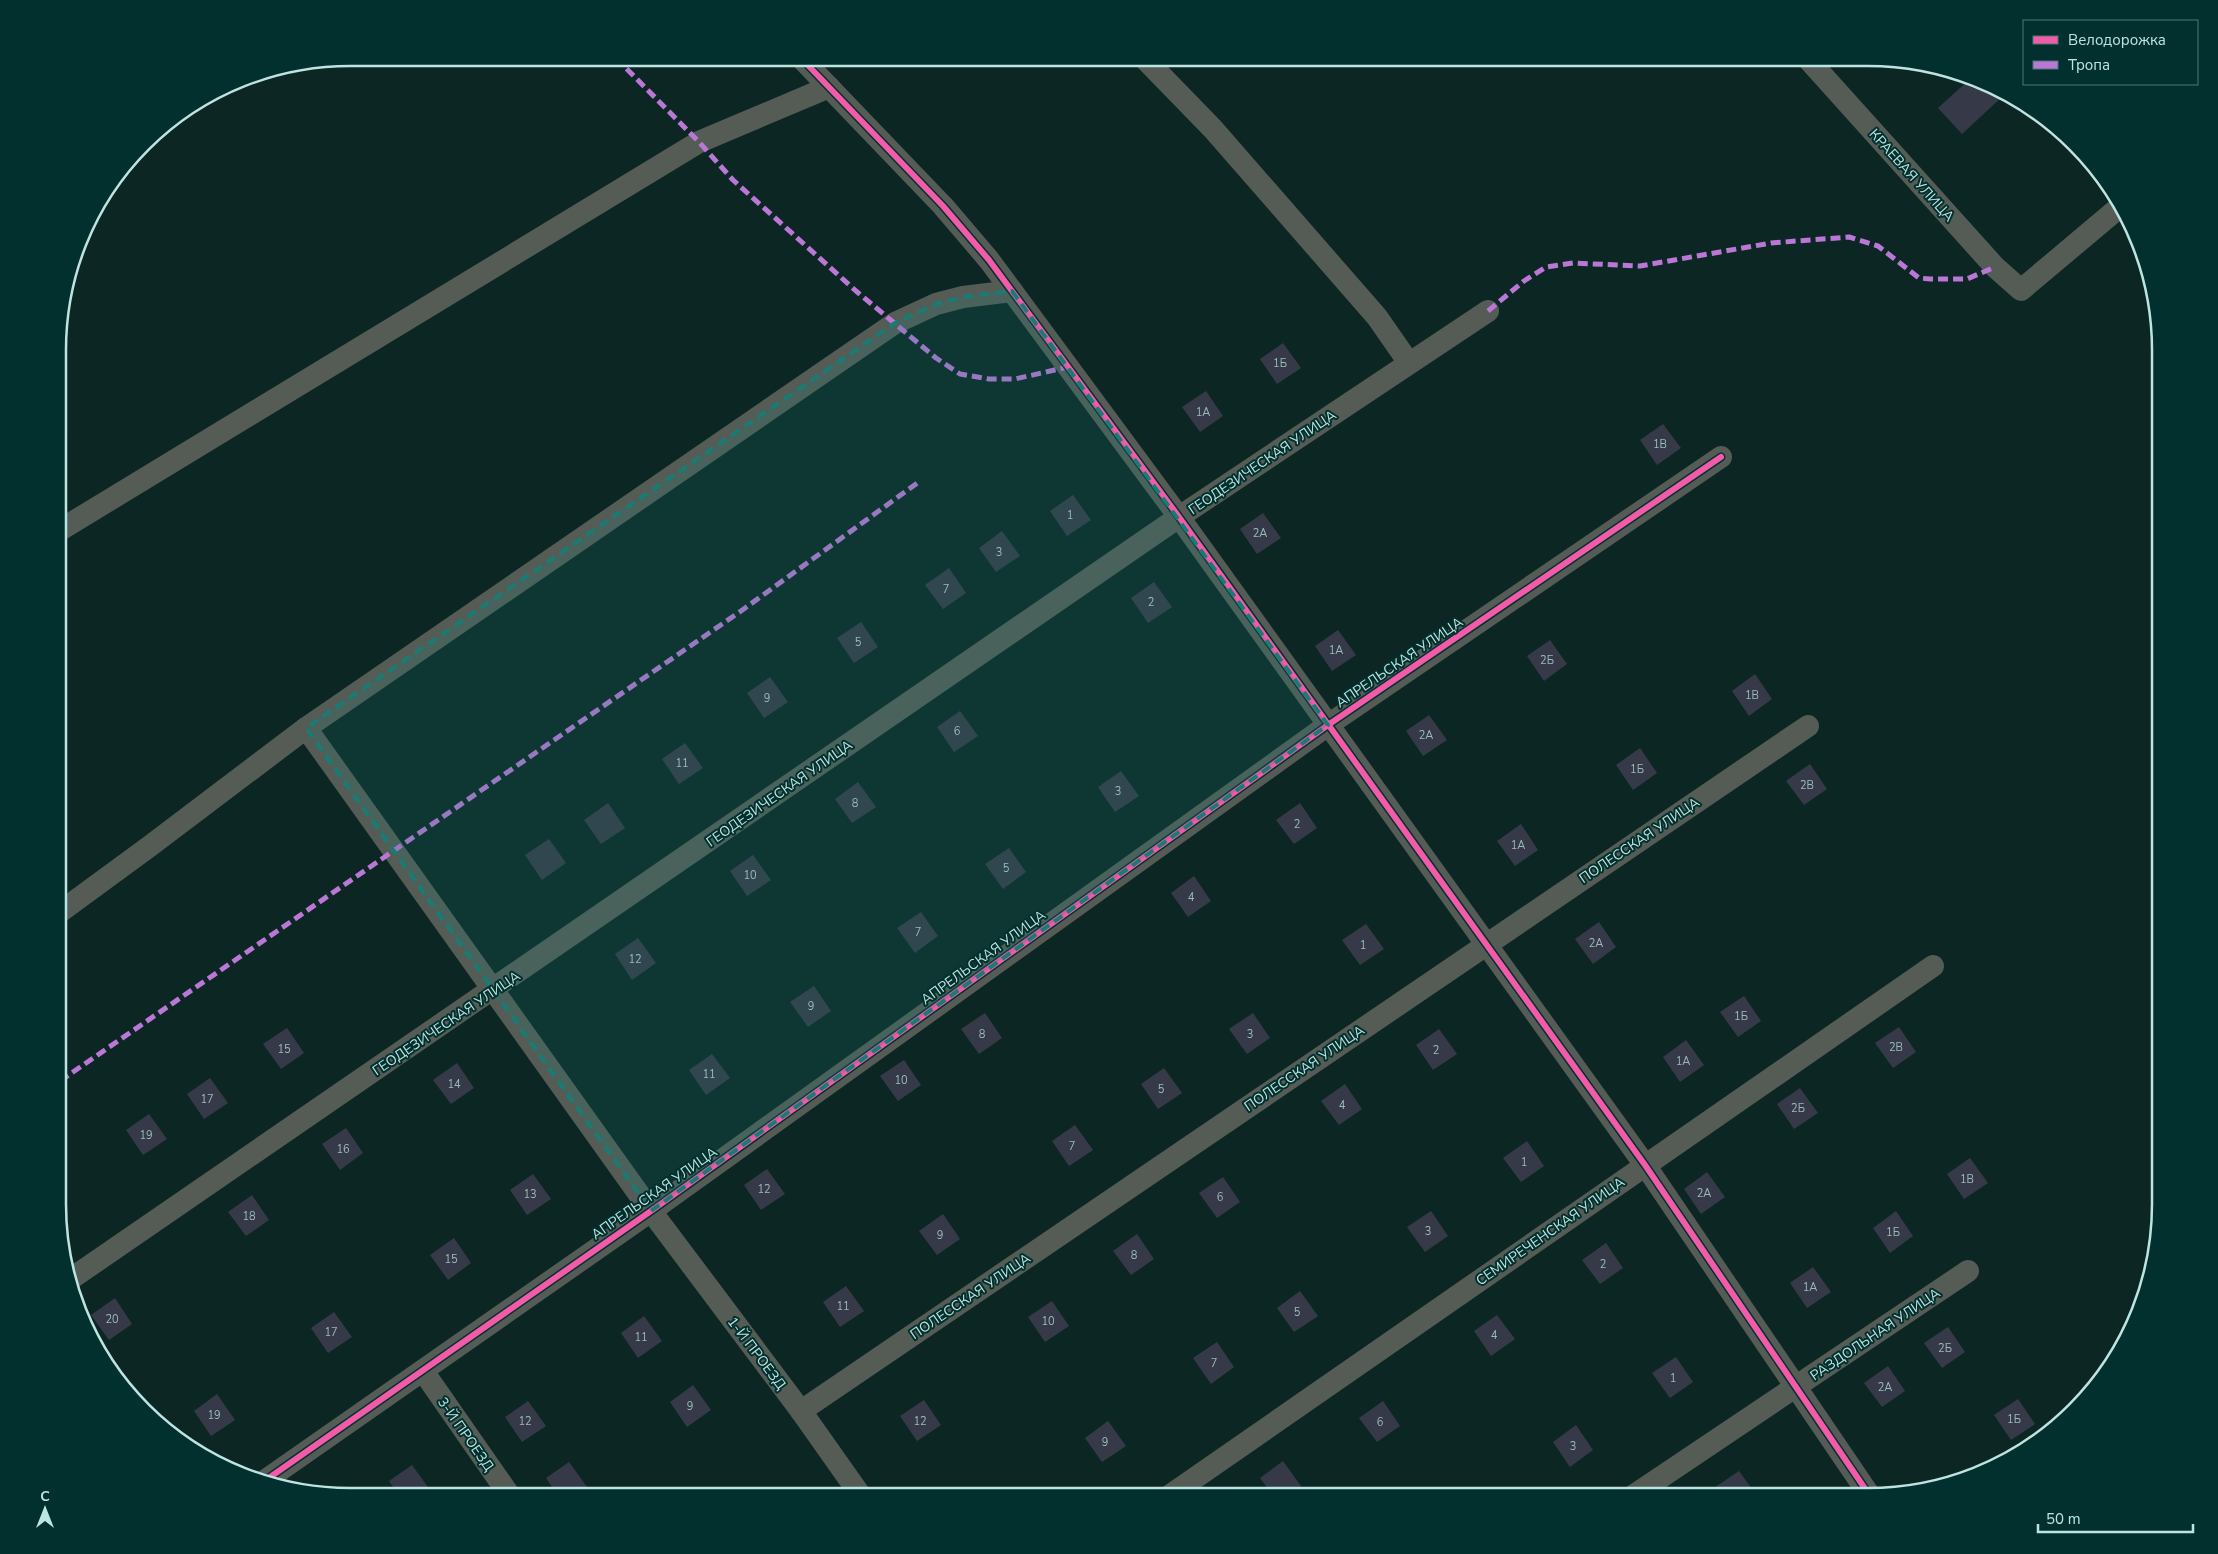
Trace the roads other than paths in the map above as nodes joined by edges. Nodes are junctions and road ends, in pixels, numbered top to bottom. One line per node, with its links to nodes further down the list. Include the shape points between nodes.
1 (809, 66): 4 (street)
2 (1152, 66): 8 (street, via 1213,129 1357,294)
3 (1814, 66): 5 (street, КРАЕВАЯ УЛИЦА, via 1995,267 2021,290)
4 (829, 86): 6 (street, via 943,206); 11 (street, via 700,142)
5 (2115, 211)
6 (1012, 292): 10 (street); 14 (street, via 962,297 936,304 895,323)
7 (1488, 310): 8 (street, ГЕОДЕЗИЧЕСКАЯ УЛИЦА)
8 (1409, 363): 10 (street, ГЕОДЕЗИЧЕСКАЯ УЛИЦА)
9 (1721, 457): 12 (street, АПРЕЛЬСКАЯ УЛИЦА)
10 (1179, 517): 12 (street); 18 (street, ГЕОДЕЗИЧЕСКАЯ УЛИЦА)
11 (66, 526)
12 (1328, 725): 16 (street); 20 (street, АПРЕЛЬСКАЯ УЛИЦА)
13 (1808, 726): 16 (street, ПОЛЕССКАЯ УЛИЦА)
14 (306, 728): 15 (street); 18 (street, 1-Й ПРОЕЗД)
15 (66, 908)
16 (1487, 944): 19 (street); 25 (street, ПОЛЕССКАЯ УЛИЦА)
17 (1933, 966): 19 (street, СЕМИРЕЧЕНСКАЯ УЛИЦА)
18 (492, 991): 20 (street, 1-Й ПРОЕЗД); 22 (street, ГЕОДЕЗИЧЕСКАЯ УЛИЦА)
19 (1645, 1165): 24 (street); 29 (street, СЕМИРЕЧЕНСКАЯ УЛИЦА)
20 (651, 1211): 23 (street, АПРЕЛЬСКАЯ УЛИЦА); 25 (street, 1-Й ПРОЕЗД)
21 (1968, 1271): 24 (street, РАЗДОЛЬНАЯ УЛИЦА)
22 (76, 1275)
23 (423, 1371): 26 (street, АПРЕЛЬСКАЯ УЛИЦА); 27 (street, 3-Й ПРОЕЗД)
24 (1796, 1387): 30 (street, РАЗДОЛЬНАЯ УЛИЦА); 31 (street)
25 (801, 1411): 28 (street, 1-Й ПРОЕЗД)
26 (271, 1476)
27 (504, 1488)
28 (855, 1488)
29 (1181, 1488)
30 (1645, 1488)
31 (1865, 1488)

